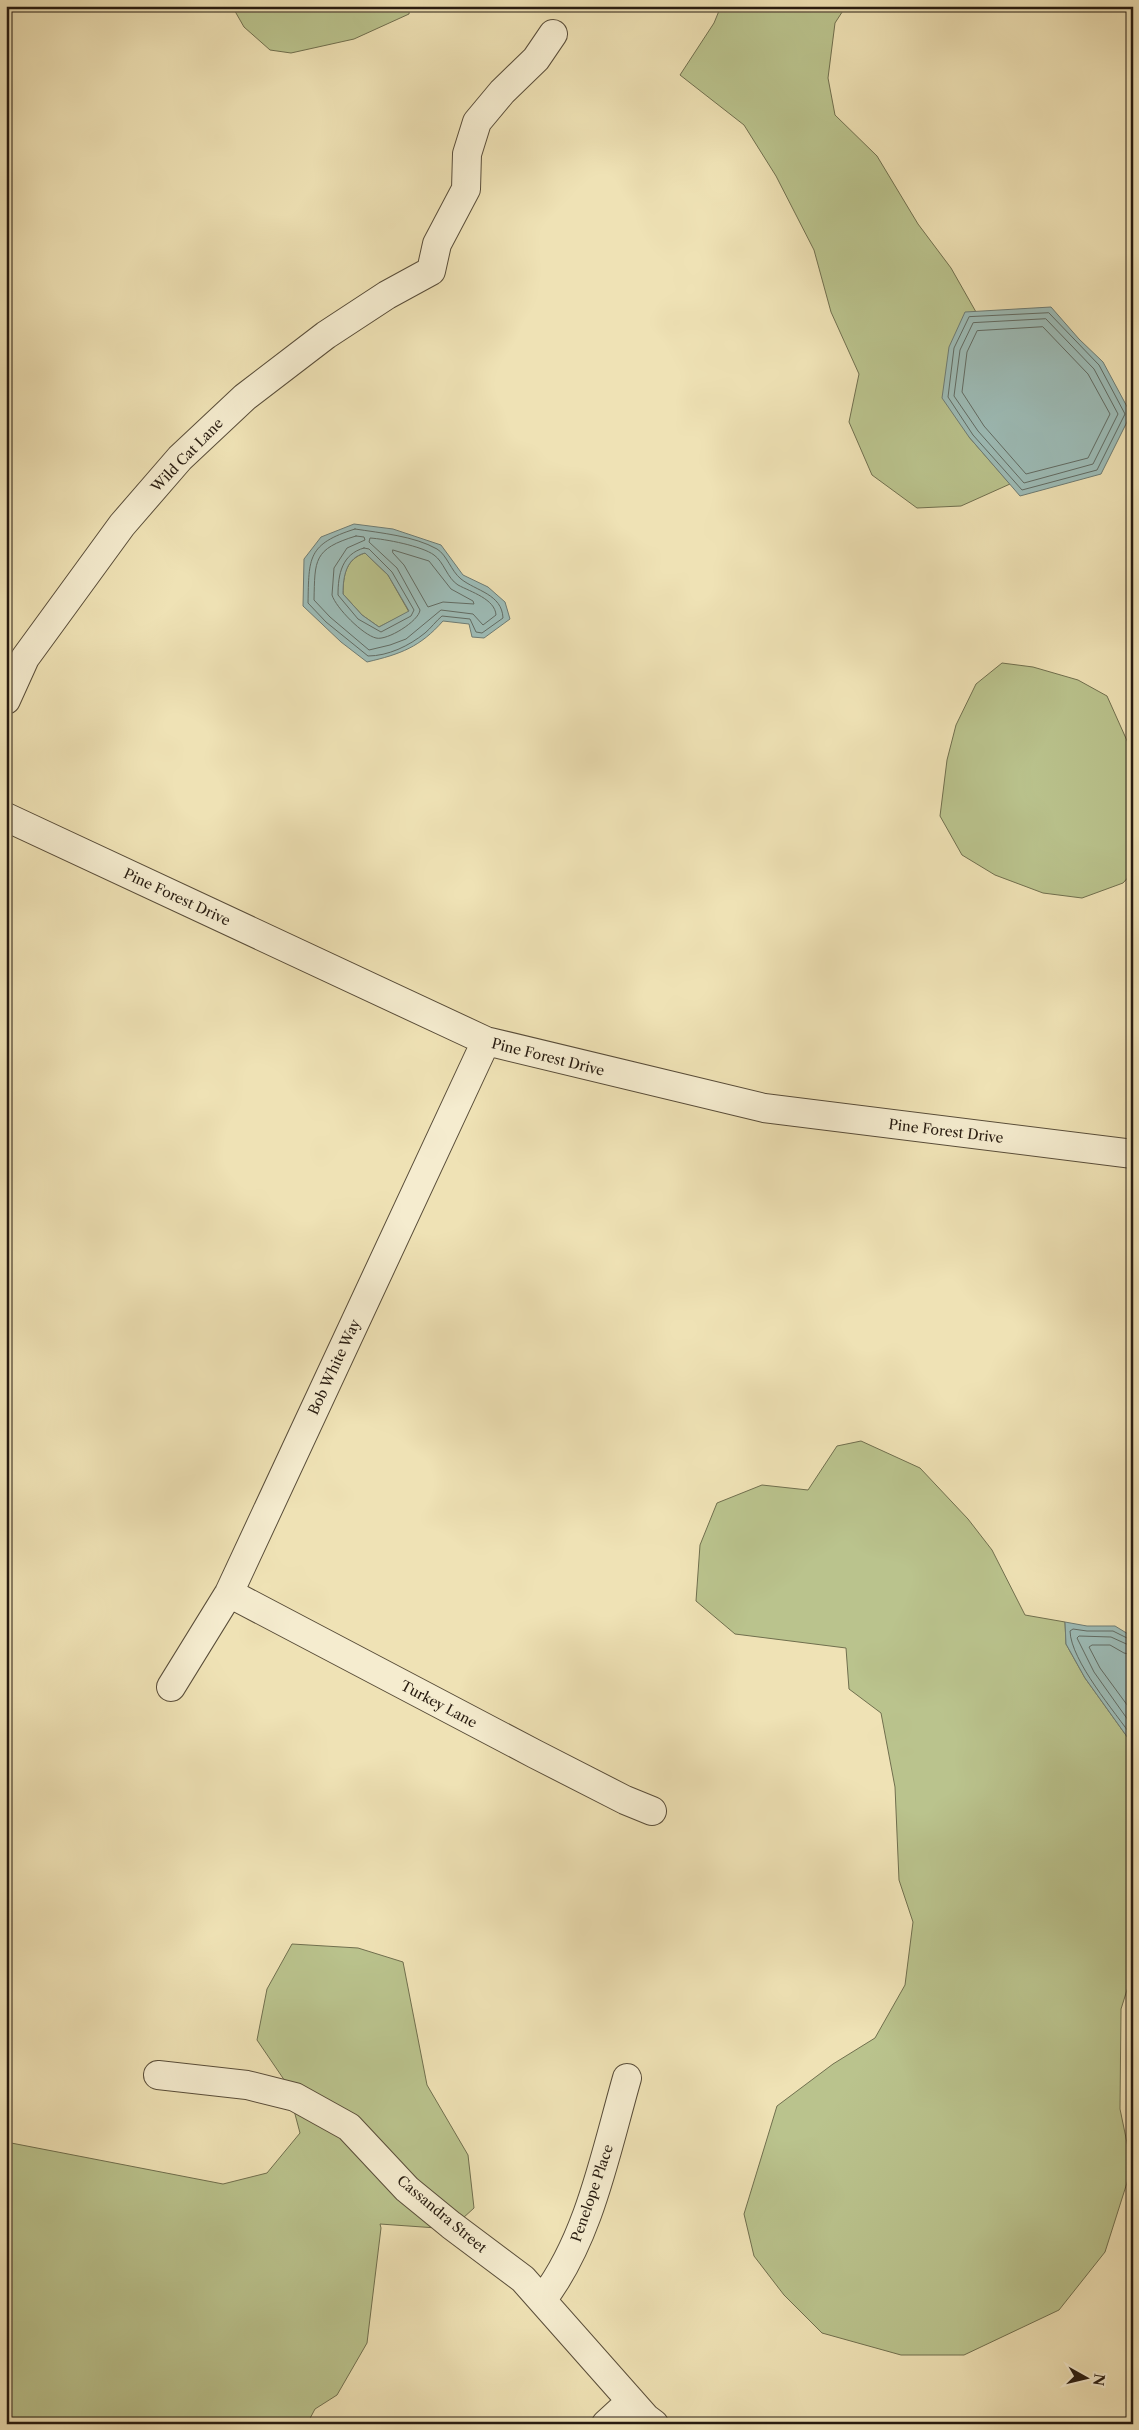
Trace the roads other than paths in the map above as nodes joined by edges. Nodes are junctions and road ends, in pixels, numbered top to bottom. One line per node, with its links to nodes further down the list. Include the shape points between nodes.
1 (553, 34): 2 (street, Wild Cat Lane, via 536,59 477,122 467,154 466,189 437,244 431,271 338,326 245,397 180,458 122,525 25,658)
2 (6, 700)
3 (6, 817): 4 (street, Pine Forest Drive)
4 (486, 1041): 5 (street, Pine Forest Drive, via 764,1108); 6 (street, Bob White Way)
5 (1133, 1154)
6 (229, 1593): 7 (street, Bob White Way); 8 (street, Turkey Lane, via 535,1754)
7 (171, 1687)
8 (652, 1811)
9 (158, 2075): 11 (street, Cassandra Street, via 247,2085 295,2097 349,2127 407,2189 523,2279)
10 (627, 2078): 11 (street, Penelope Place, via 599,2177 573,2248)
11 (542, 2300): 12 (street, Cassandra Street)
12 (631, 2401): 13 (street); 14 (street, Cassandra Street)
13 (606, 2424)
14 (654, 2424)

